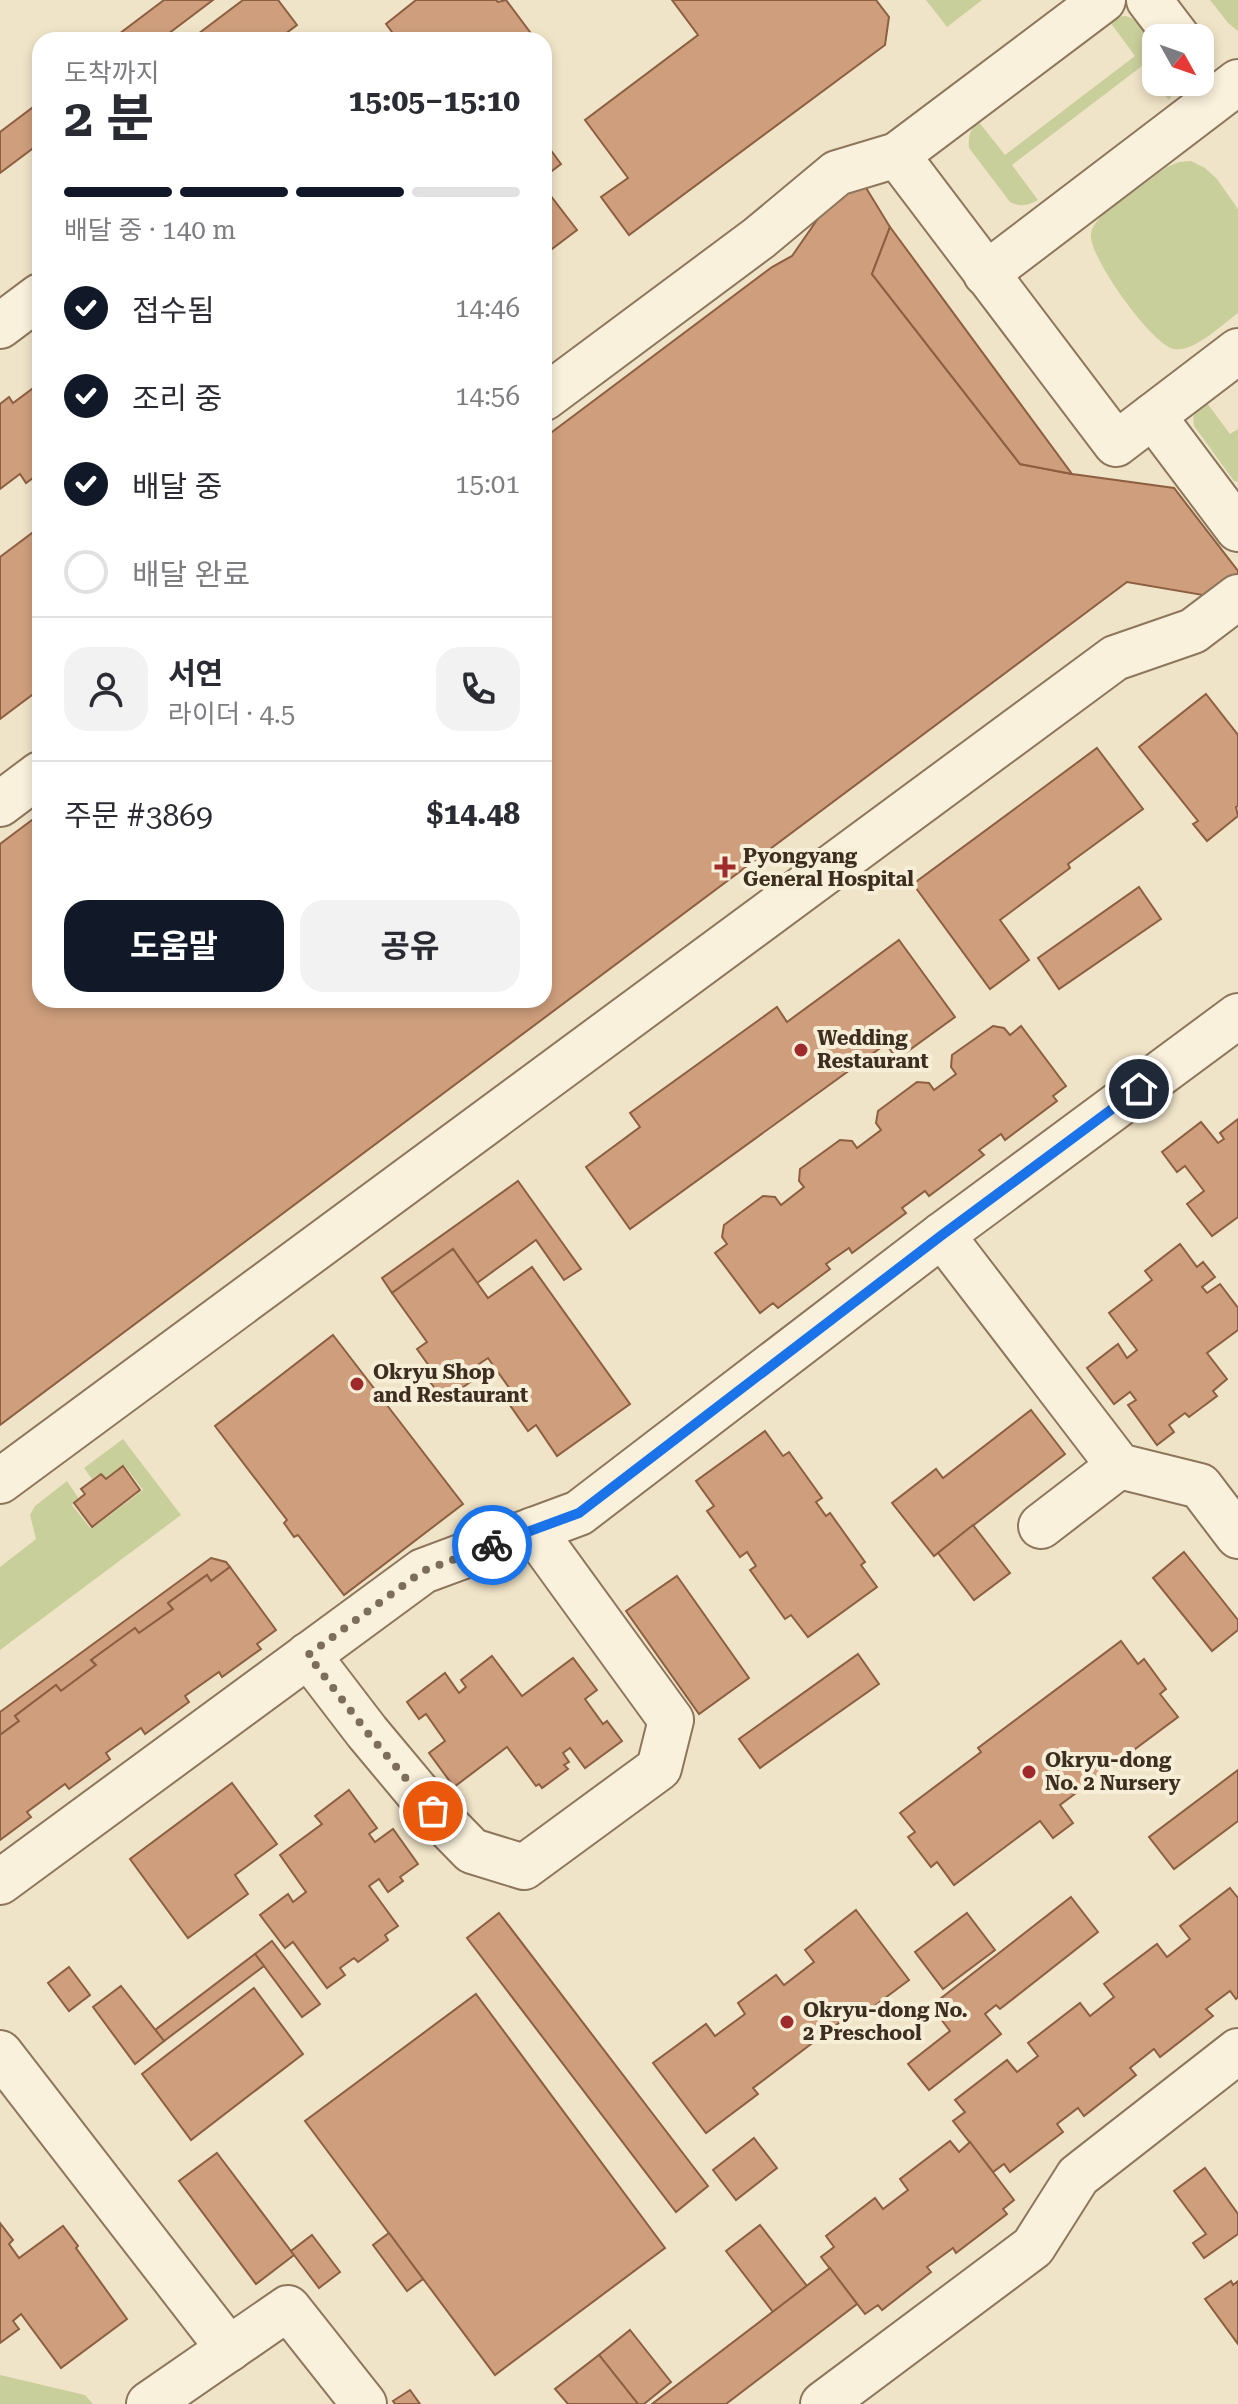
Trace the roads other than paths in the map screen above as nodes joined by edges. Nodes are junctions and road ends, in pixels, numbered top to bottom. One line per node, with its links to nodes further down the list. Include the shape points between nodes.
1 (1103, 0): 5 (street)
2 (1149, 0): 3 (street)
3 (1167, 24)
4 (1224, 91): 6 (street)
5 (897, 155): 6 (street); 10 (street, via 837,173 759,238)
6 (986, 274): 11 (street, via 1116,444)
7 (32, 302): 8 (street)
8 (0, 326)
9 (1238, 351): 11 (street)
10 (552, 392)
11 (1153, 416): 12 (street)
12 (1238, 529)
13 (1238, 597): 19 (street, via 1193,631 1115,658)
14 (32, 780): 15 (street)
15 (0, 804)
16 (1238, 1016): 17 (street)
17 (942, 1235): 18 (street); 21 (street, via 579,1513)
18 (1119, 1466): 20 (street); 22 (street, via 1200,1486)
19 (0, 1481)
20 (1041, 1526)
21 (533, 1530): 23 (street, via 423,1571); 23 (street, via 671,1720 659,1768 524,1867 472,1851 433,1811)
22 (1238, 1536)
23 (308, 1655): 24 (street)
24 (0, 1882)
25 (1238, 2051): 30 (street, via 1078,2176 1033,2247)
26 (0, 2053): 27 (street)
27 (229, 2349): 28 (street); 29 (street, via 288,2308)
28 (149, 2404)
29 (364, 2404)
30 (823, 2404)

